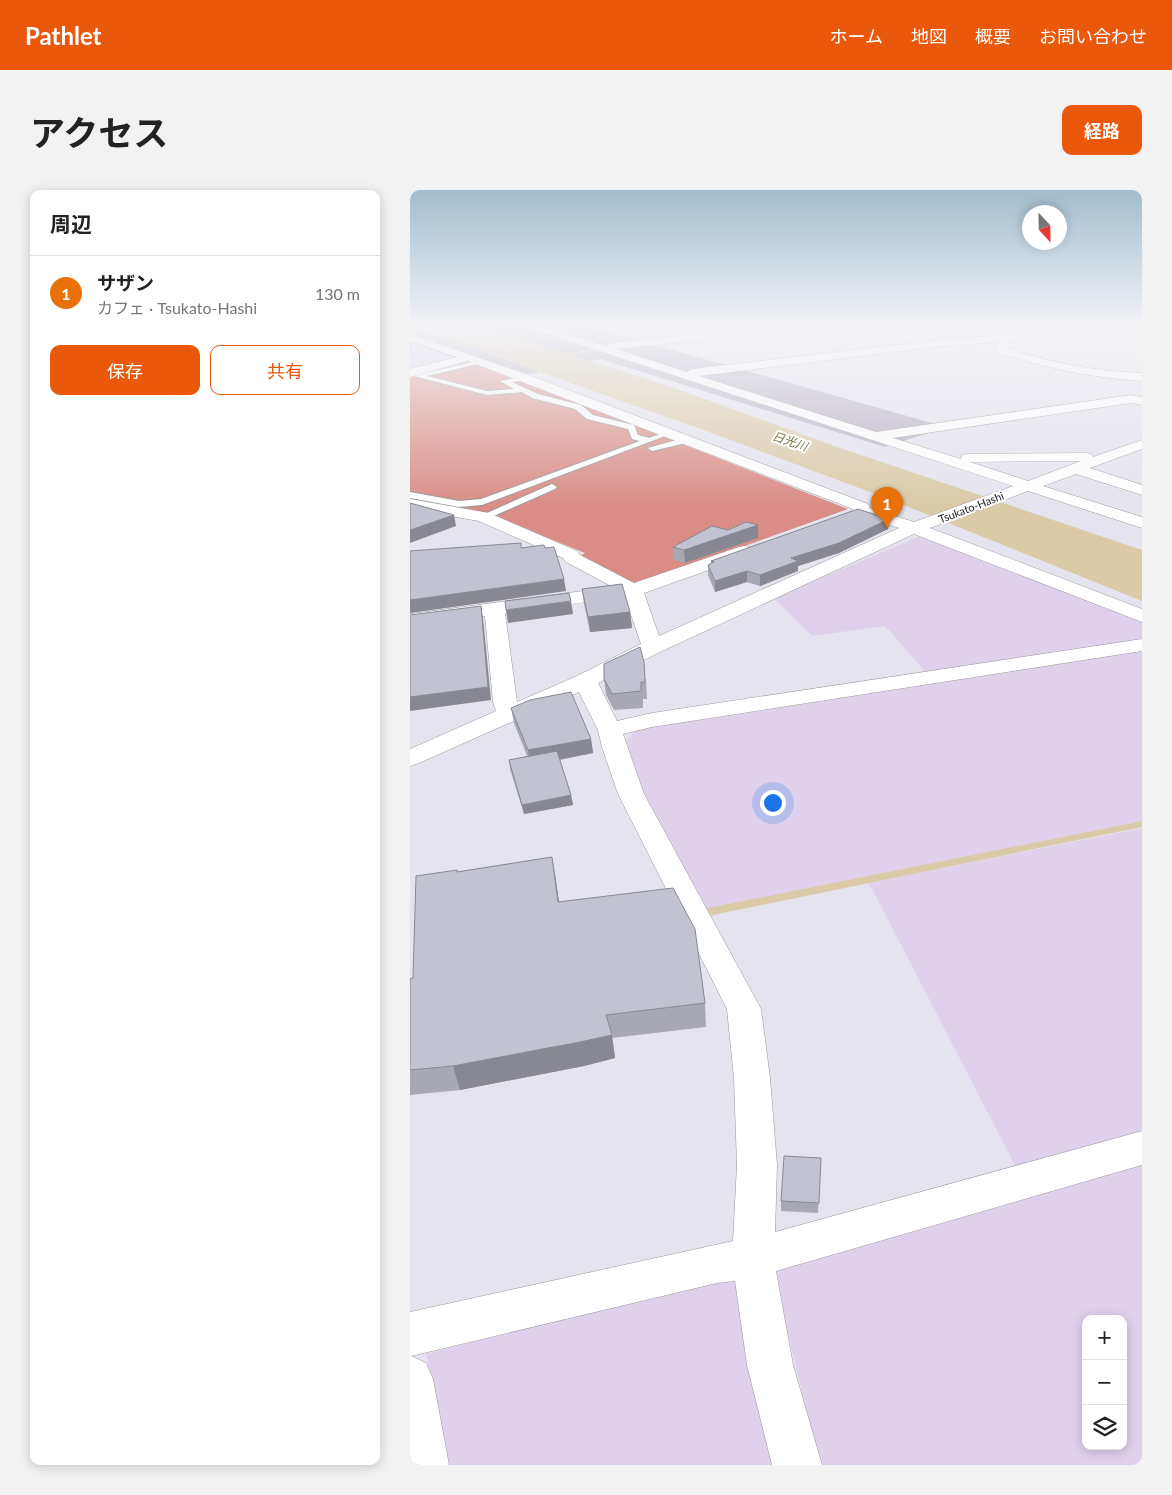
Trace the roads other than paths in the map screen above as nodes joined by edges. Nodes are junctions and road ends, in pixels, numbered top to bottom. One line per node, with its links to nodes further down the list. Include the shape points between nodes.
1 (457, 386): 2 (lane, via 488,393)
2 (519, 386)
3 (526, 386): 11 (lane, via 535,396 578,407 596,419 631,427 635,437)
4 (529, 386): 9 (street)
5 (719, 386): 10 (street)
6 (1127, 386): 7 (street)
7 (1136, 400): 8 (street)
8 (990, 420): 10 (street); 15 (street)
9 (669, 433): 11 (lane); 12 (street)
10 (873, 436): 16 (street)
11 (648, 440): 18 (lane)
12 (687, 440): 18 (lane, via 645,450 578,477); 26 (street, via 862,507)
13 (1142, 444): 14 (street)
14 (1105, 456): 15 (street); 17 (street, Tsukato-Hashi)
15 (1018, 457): 16 (street)
16 (943, 458): 20 (street)
17 (1074, 468): 20 (street, Tsukato-Hashi); 21 (street)
18 (567, 470): 23 (lane)
19 (558, 485): 25 (lane)
20 (1027, 486): 29 (street); 30 (street, Tsukato-Hashi)
21 (1142, 490)
22 (410, 495): 23 (lane, via 459,504)
23 (489, 500): 25 (lane)
24 (410, 504): 27 (street)
25 (508, 506): 27 (lane)
26 (861, 510): 28 (street); 30 (street)
27 (483, 517): 32 (street, via 571,555)
28 (843, 517)
29 (1142, 523)
30 (914, 528): 34 (street); 37 (street, Tsukato-Hashi)
31 (760, 545): 32 (street)
32 (633, 590): 33 (street); 37 (street)
33 (494, 609): 35 (street); 39 (street)
34 (1142, 616)
35 (410, 620)
36 (1142, 645): 40 (street, via 652,720)
37 (652, 647): 38 (street, Tsukato-Hashi)
38 (584, 681): 39 (street, Tsukato-Hashi); 40 (street)
39 (509, 715): 41 (street, Tsukato-Hashi)
40 (610, 730): 43 (street, via 631,794 744,1009 757,1165)
41 (410, 758)
42 (1142, 1148): 43 (street)
43 (753, 1258): 44 (street, via 717,1263); 47 (street, via 770,1365)
44 (410, 1334)
45 (410, 1379): 46 (street)
46 (424, 1465)
47 (797, 1465)

